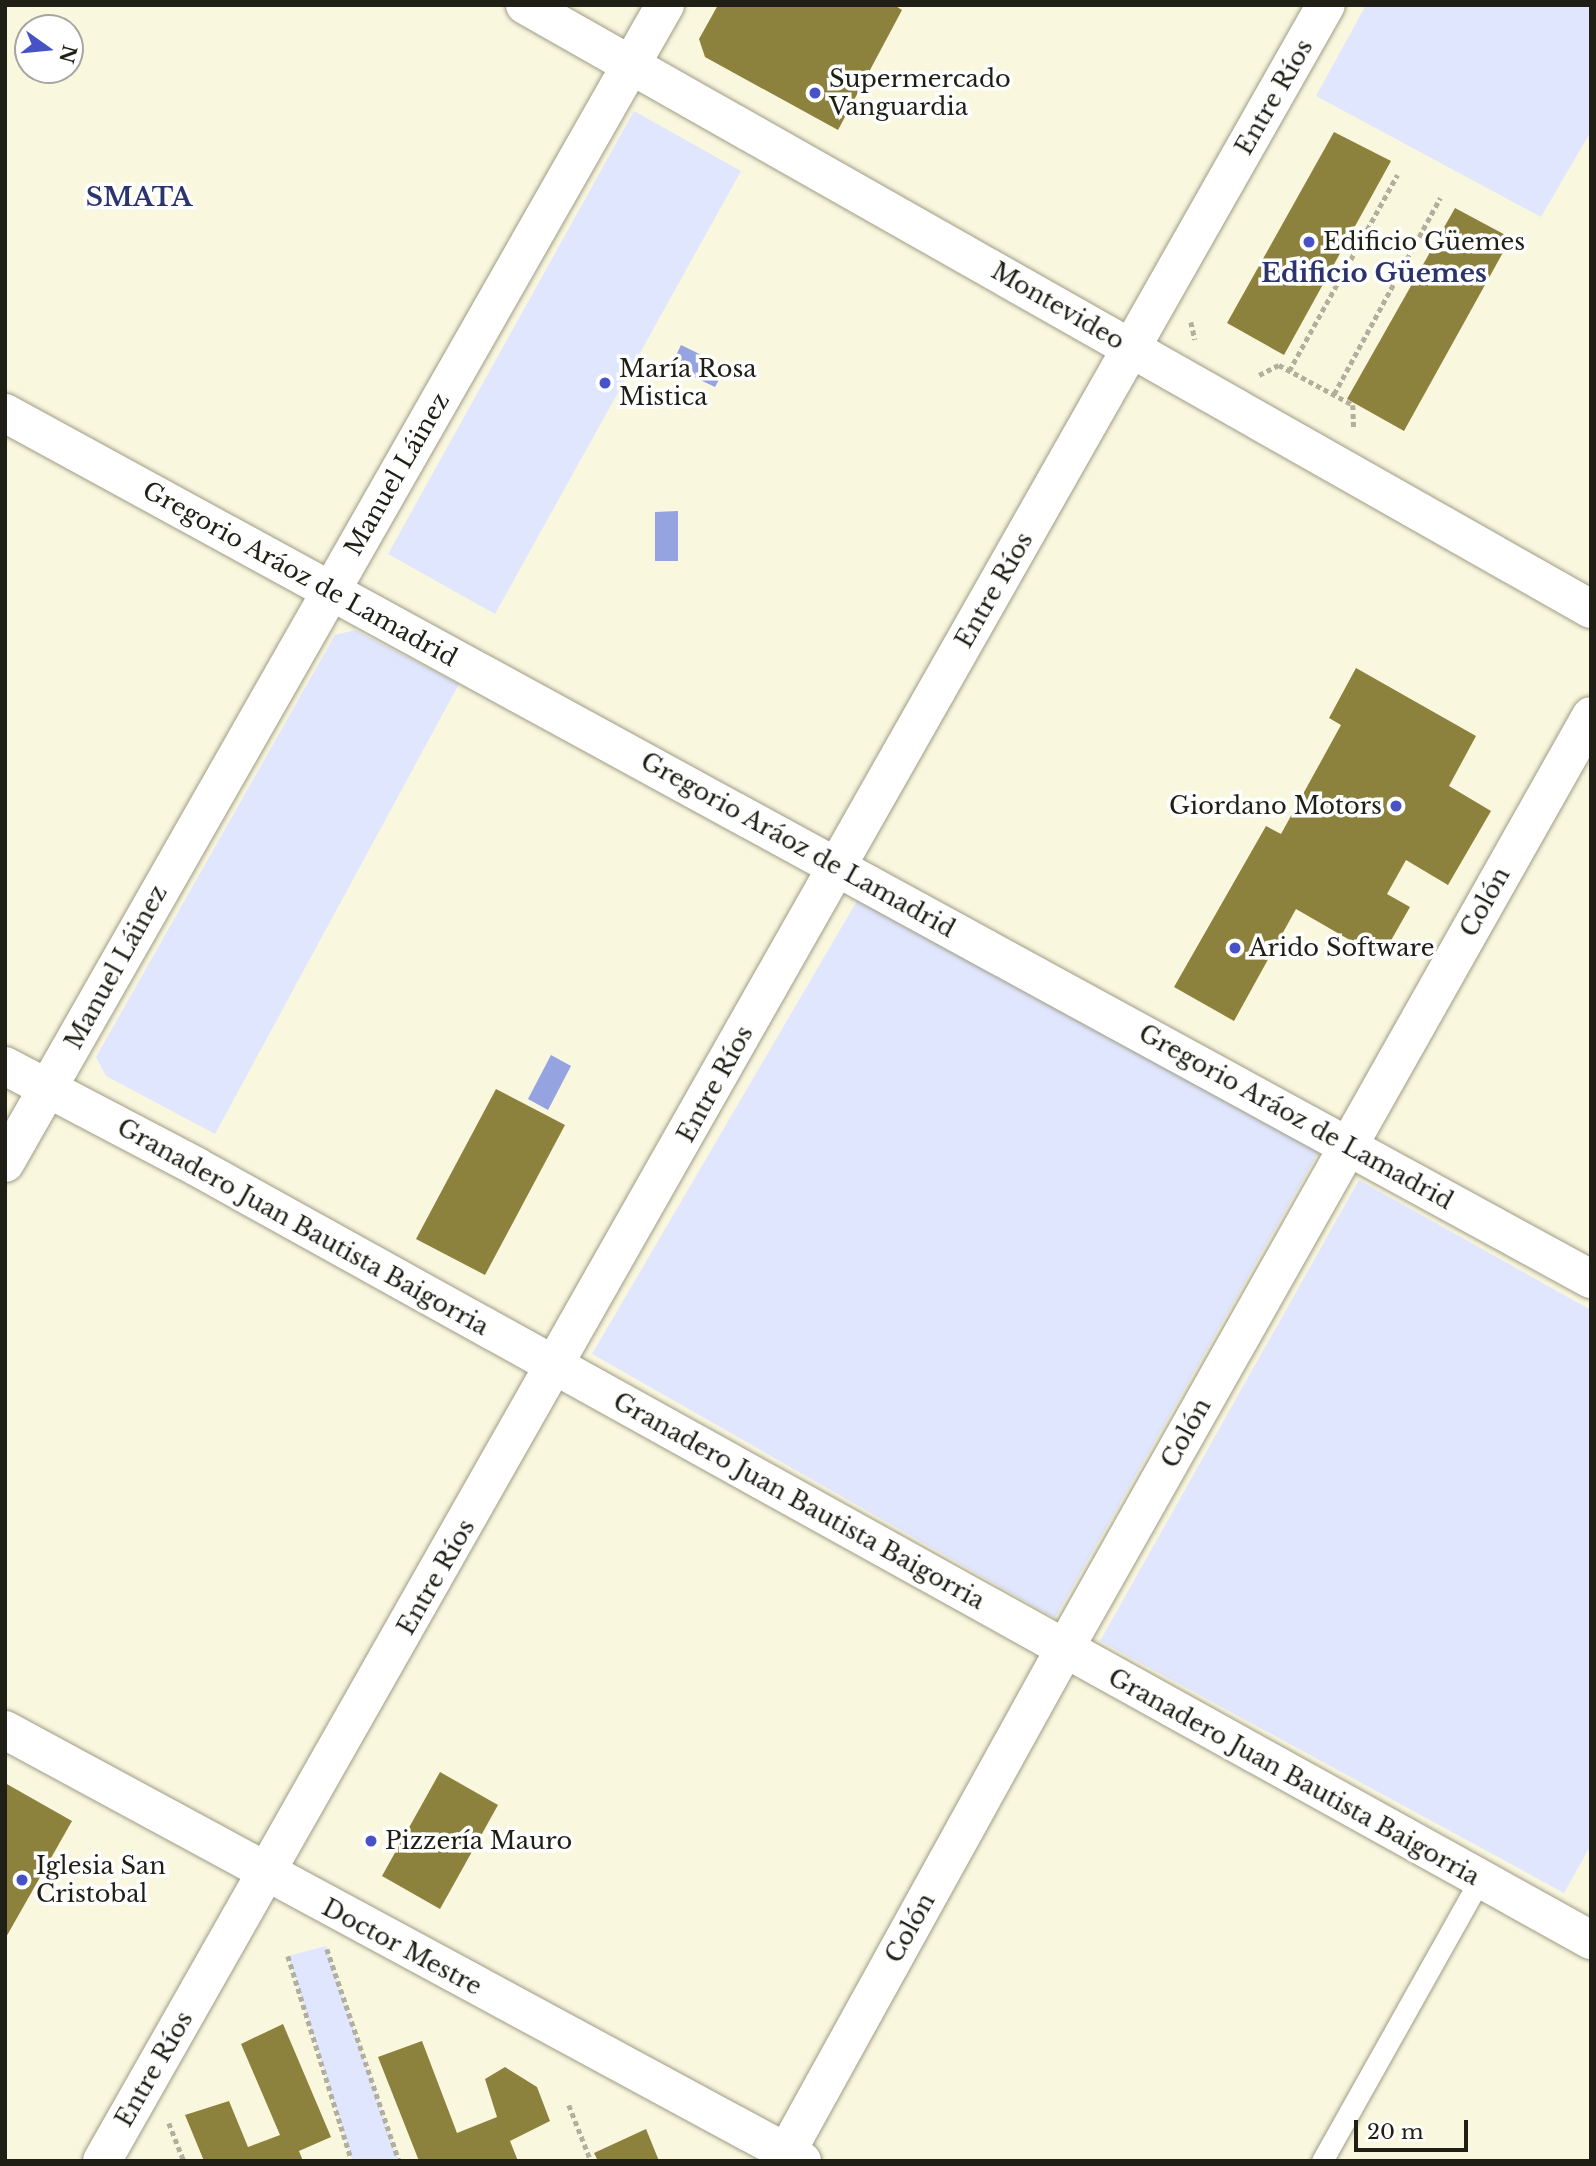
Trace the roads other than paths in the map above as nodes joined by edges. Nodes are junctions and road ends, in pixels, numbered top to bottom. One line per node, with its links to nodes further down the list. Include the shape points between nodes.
1 (525, 5): 4 (street, Montevideo)
2 (665, 5): 4 (street, Manuel Láinez)
3 (1326, 5): 5 (street, Entre Ríos)
4 (632, 64): 5 (street, Montevideo); 7 (street, Manuel Láinez)
5 (1132, 348): 8 (street, Montevideo); 10 (street, Entre Ríos)
6 (5, 413): 7 (street, Gregorio Aráoz de Lamadrid)
7 (330, 590): 10 (street, Gregorio Aráoz de Lamadrid); 12 (street, Manuel Láinez)
8 (1591, 609)
9 (1591, 716): 13 (street, Colón)
10 (838, 867): 13 (street, Gregorio Aráoz de Lamadrid); 16 (street, Entre Ríos)
11 (5, 1066): 12 (street, Granadero Juan Bautista Baigorria)
12 (48, 1090): 14 (street, Manuel Láinez); 16 (street, Granadero Juan Bautista Baigorria, via 197,1167)
13 (1348, 1146): 15 (street, Gregorio Aráoz de Lamadrid); 17 (street, Colón)
14 (5, 1163)
15 (1591, 1279)
16 (555, 1367): 17 (street, Granadero Juan Bautista Baigorria); 19 (street, Entre Ríos)
17 (1065, 1648): 20 (street, Granadero Juan Bautista Baigorria); 22 (street, Colón)
18 (5, 1730): 19 (street, Doctor Mestre)
19 (266, 1873): 22 (street, Doctor Mestre); 23 (street, Entre Ríos)
20 (1479, 1881): 21 (street, Granadero Juan Bautista Baigorria); 24 (lane)
21 (1589, 1933)
22 (794, 2157)
23 (102, 2161)
24 (1322, 2161)

